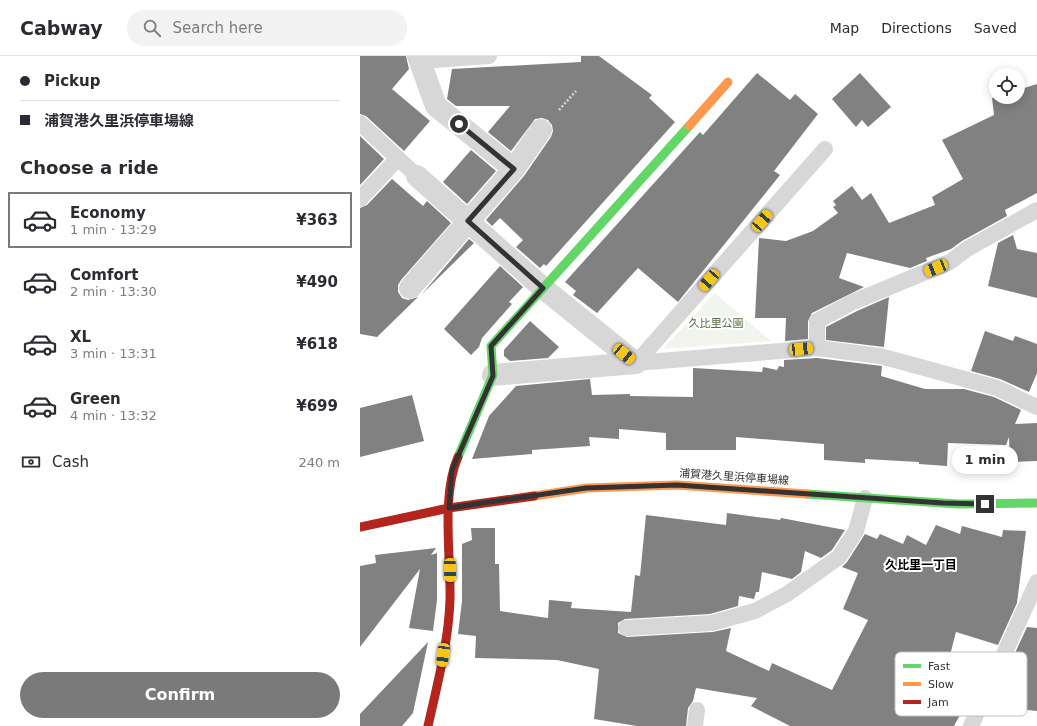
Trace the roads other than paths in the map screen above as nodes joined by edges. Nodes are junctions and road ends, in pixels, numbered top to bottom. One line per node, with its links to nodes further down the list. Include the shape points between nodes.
1 (489, 56): 2 (lane)
2 (419, 58): 8 (street, via 436,106)
3 (728, 82): 14 (street)
4 (360, 123): 7 (lane)
5 (541, 130): 8 (street)
6 (825, 149): 16 (lane)
7 (398, 158): 9 (lane); 10 (lane)
8 (514, 169): 12 (street)
9 (417, 176): 12 (street)
10 (360, 199)
11 (1037, 210): 15 (lane, via 967,249 950,262 853,302 817,321)
12 (468, 221): 13 (street); 14 (street)
13 (410, 288)
14 (543, 288): 16 (street); 17 (street, via 491,346)
15 (817, 348): 16 (lane); 18 (lane, via 880,356 997,388)
16 (636, 363): 17 (street)
17 (493, 376): 21 (street, via 452,470)
18 (1037, 407)
19 (865, 498): 20 (street, 浦賀港久里浜停車場線, via 958,504); 21 (street, 浦賀港久里浜停車場線, via 677,485 586,488); 24 (lane, via 856,531 839,557 774,601 755,611 712,623)
20 (1037, 503)
21 (449, 508): 22 (street, 浦賀港久里浜停車場線); 27 (street, via 450,601 441,668)
22 (360, 527)
23 (1037, 582): 25 (lane)
24 (626, 628)
25 (1005, 652)
26 (976, 716): 28 (lane)
27 (428, 726)
28 (971, 726)

